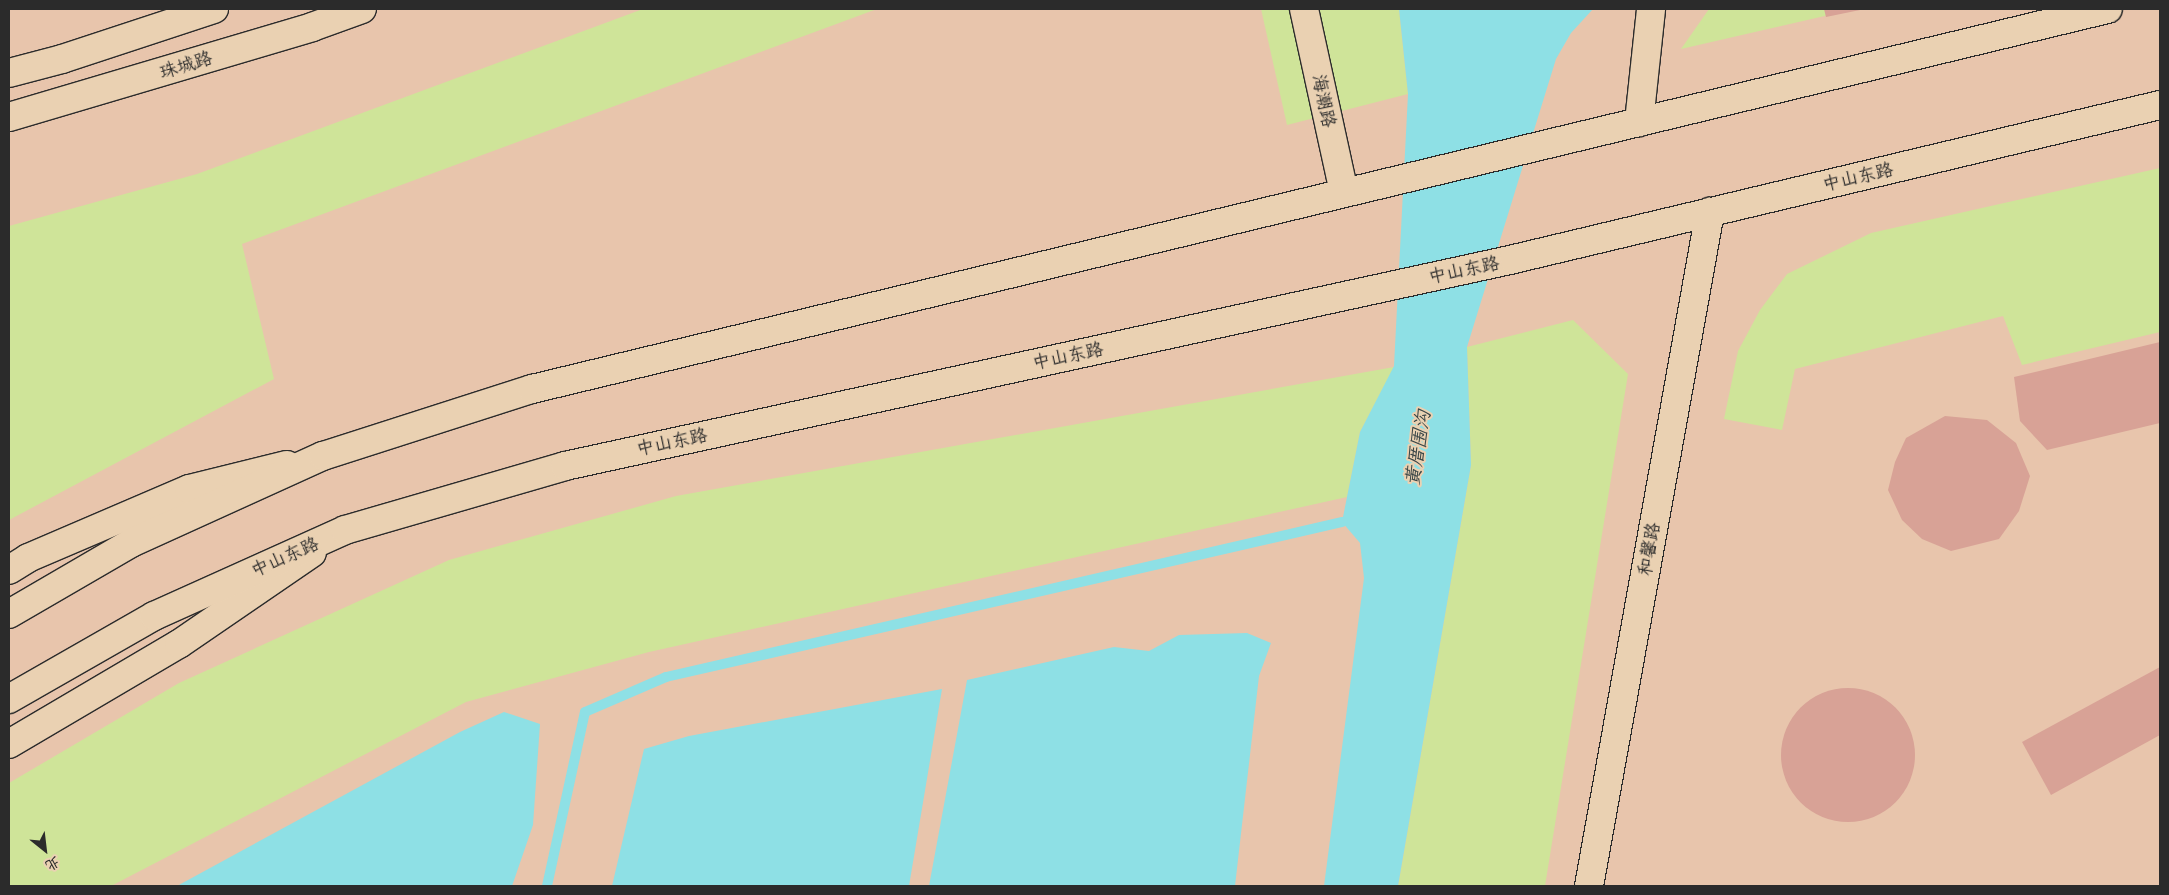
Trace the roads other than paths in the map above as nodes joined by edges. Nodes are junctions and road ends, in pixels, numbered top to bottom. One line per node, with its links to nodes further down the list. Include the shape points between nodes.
1 (214, 9): 6 (main road)
2 (362, 9): 8 (main road, 珠城路, via 312,27)
3 (1304, 9): 10 (main road, 海潮路)
4 (1651, 9): 9 (main road)
5 (2108, 9): 9 (main road)
6 (9, 73)
7 (2160, 105): 11 (main road, 中山东路)
8 (9, 117)
9 (1639, 122): 10 (main road)
10 (1344, 193): 12 (main road, via 532,389)
11 (1710, 212): 13 (main road, 中山东路, via 1514,259 565,466); 18 (main road, 和馨路)
12 (323, 456): 14 (main road, via 189,489 28,558); 15 (main road, via 131,543)
13 (345, 530): 16 (main road, 中山东路, via 154,616); 17 (main road, via 179,644)
14 (9, 570)
15 (9, 614)
16 (9, 699)
17 (9, 744)
18 (1589, 886)

